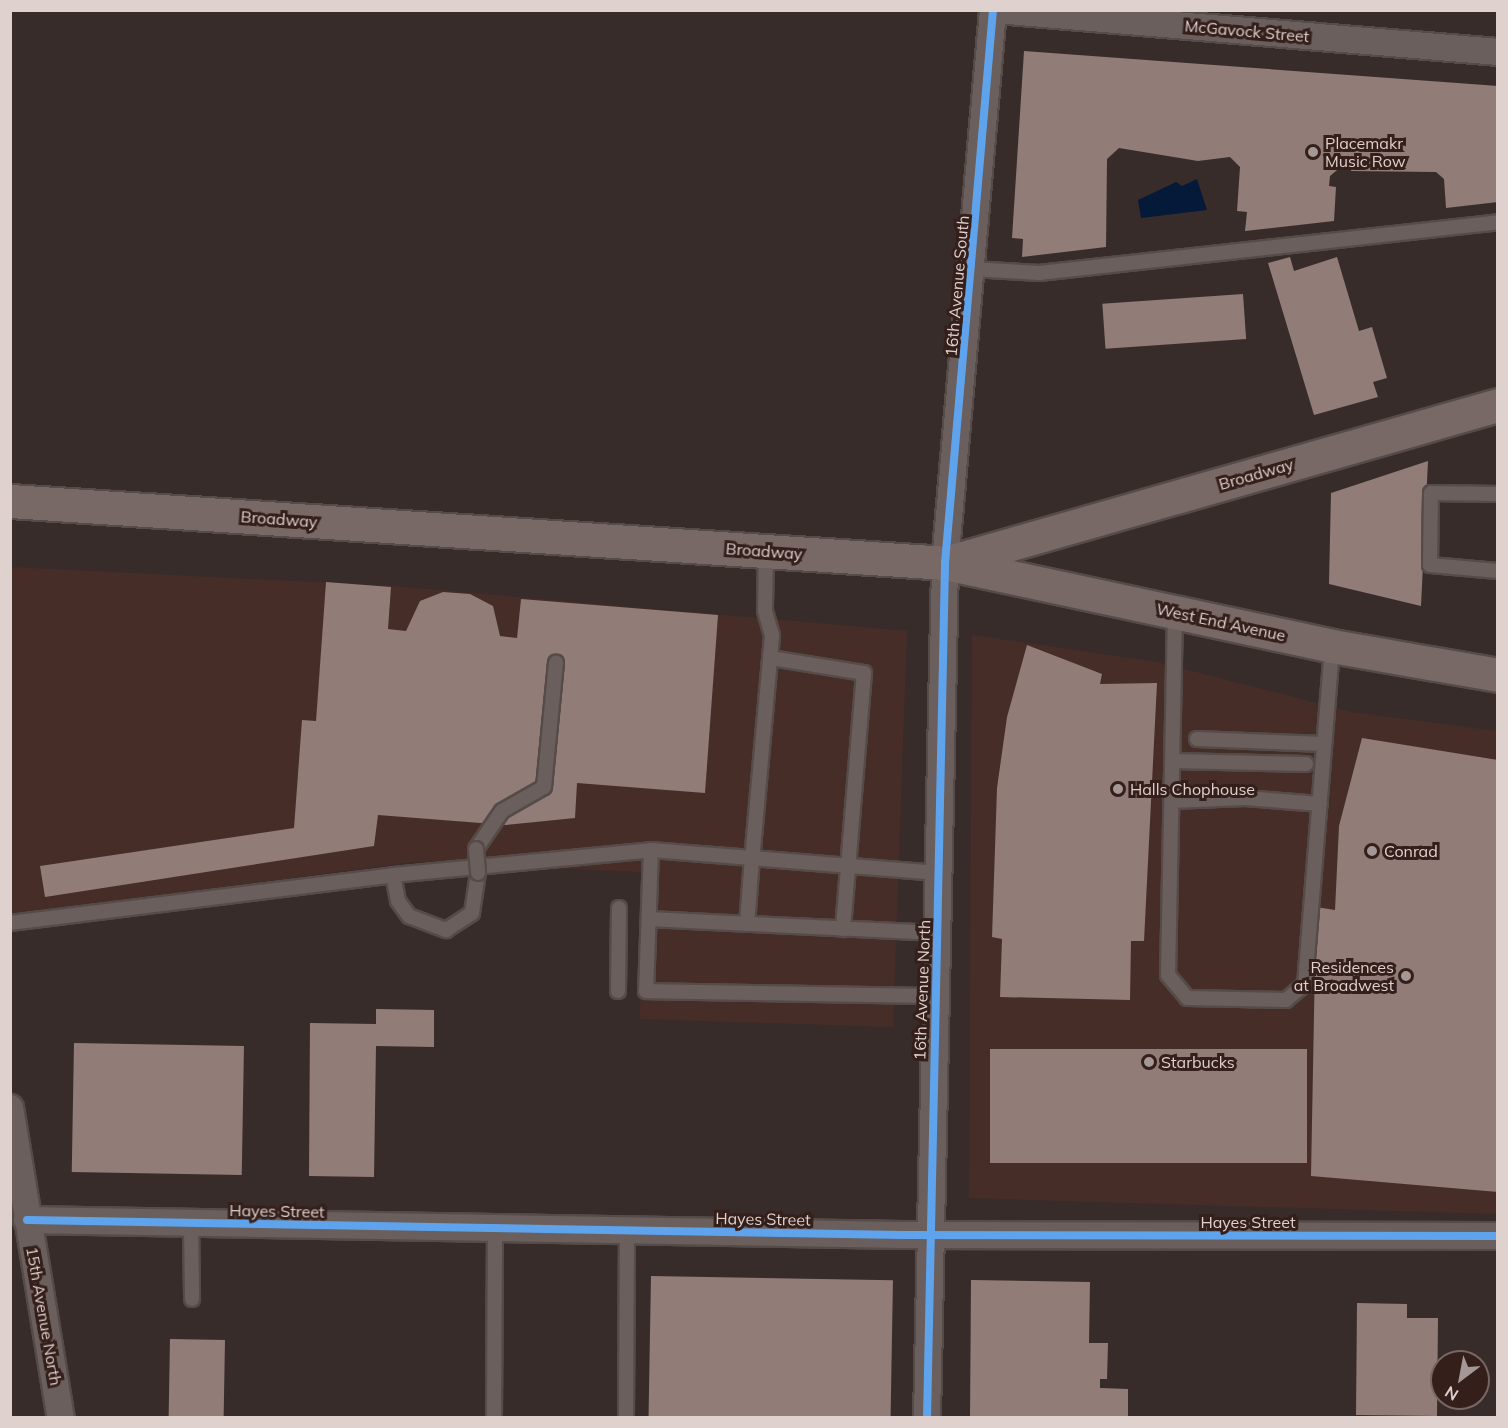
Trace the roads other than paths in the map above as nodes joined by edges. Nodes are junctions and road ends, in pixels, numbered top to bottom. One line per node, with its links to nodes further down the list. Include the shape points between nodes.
1 (995, 10): 2 (street, McGavock Street); 4 (street, 16th Avenue South)
2 (1497, 52)
3 (1497, 222): 4 (lane, via 1039,273)
4 (972, 269): 9 (street, 16th Avenue South)
5 (1497, 405): 9 (main road, Broadway)
6 (1497, 494): 10 (lane, via 1431,493 1430,565)
7 (10, 501): 8 (main road, Broadway)
8 (766, 551): 9 (main road, Broadway); 13 (lane)
9 (945, 563): 11 (main road, West End Avenue); 25 (street, 16th Avenue North)
10 (1497, 571)
11 (1175, 612): 12 (main road, West End Avenue); 18 (lane)
12 (1332, 646): 15 (main road, West End Avenue); 17 (lane)
13 (771, 658): 23 (lane); 24 (lane, via 864,673)
14 (556, 663): 26 (lane, bridge, via 544,787 501,811 476,849 478,873 472,913 446,930 427,928 409,916 398,901)
15 (1497, 675)
16 (1197, 739): 17 (lane)
17 (1324, 744): 21 (lane)
18 (1173, 761): 19 (lane); 20 (lane)
19 (1306, 764)
20 (1172, 801): 21 (lane, via 1245,798); 21 (lane, via 1168,975 1187,998 1286,1000 1299,995 1305,984)
21 (1320, 804)
22 (651, 849): 23 (lane); 26 (lane); 28 (lane)
23 (752, 858): 24 (lane); 30 (lane)
24 (849, 866): 25 (lane); 31 (lane)
25 (940, 873): 32 (street, 16th Avenue North)
26 (393, 875): 29 (lane)
27 (619, 908): 33 (lane)
28 (650, 920): 30 (lane); 34 (lane, via 645,991)
29 (10, 923)
30 (747, 924): 31 (lane)
31 (843, 930): 32 (lane)
32 (936, 933): 34 (street, 16th Avenue North)
33 (618, 991)
34 (935, 996): 40 (street, 16th Avenue North)
35 (10, 1108): 36 (street, 15th Avenue North)
36 (27, 1220): 37 (street, Hayes Street); 43 (street, 15th Avenue North)
37 (191, 1223): 38 (street, Hayes Street); 42 (lane)
38 (495, 1227): 39 (street, Hayes Street); 44 (lane)
39 (627, 1230): 40 (street, Hayes Street); 45 (lane)
40 (929, 1235): 41 (street, Hayes Street); 46 (street, 16th Avenue North)
41 (1497, 1236)
42 (192, 1299)
43 (61, 1418)
44 (494, 1418)
45 (626, 1418)
46 (927, 1418)

